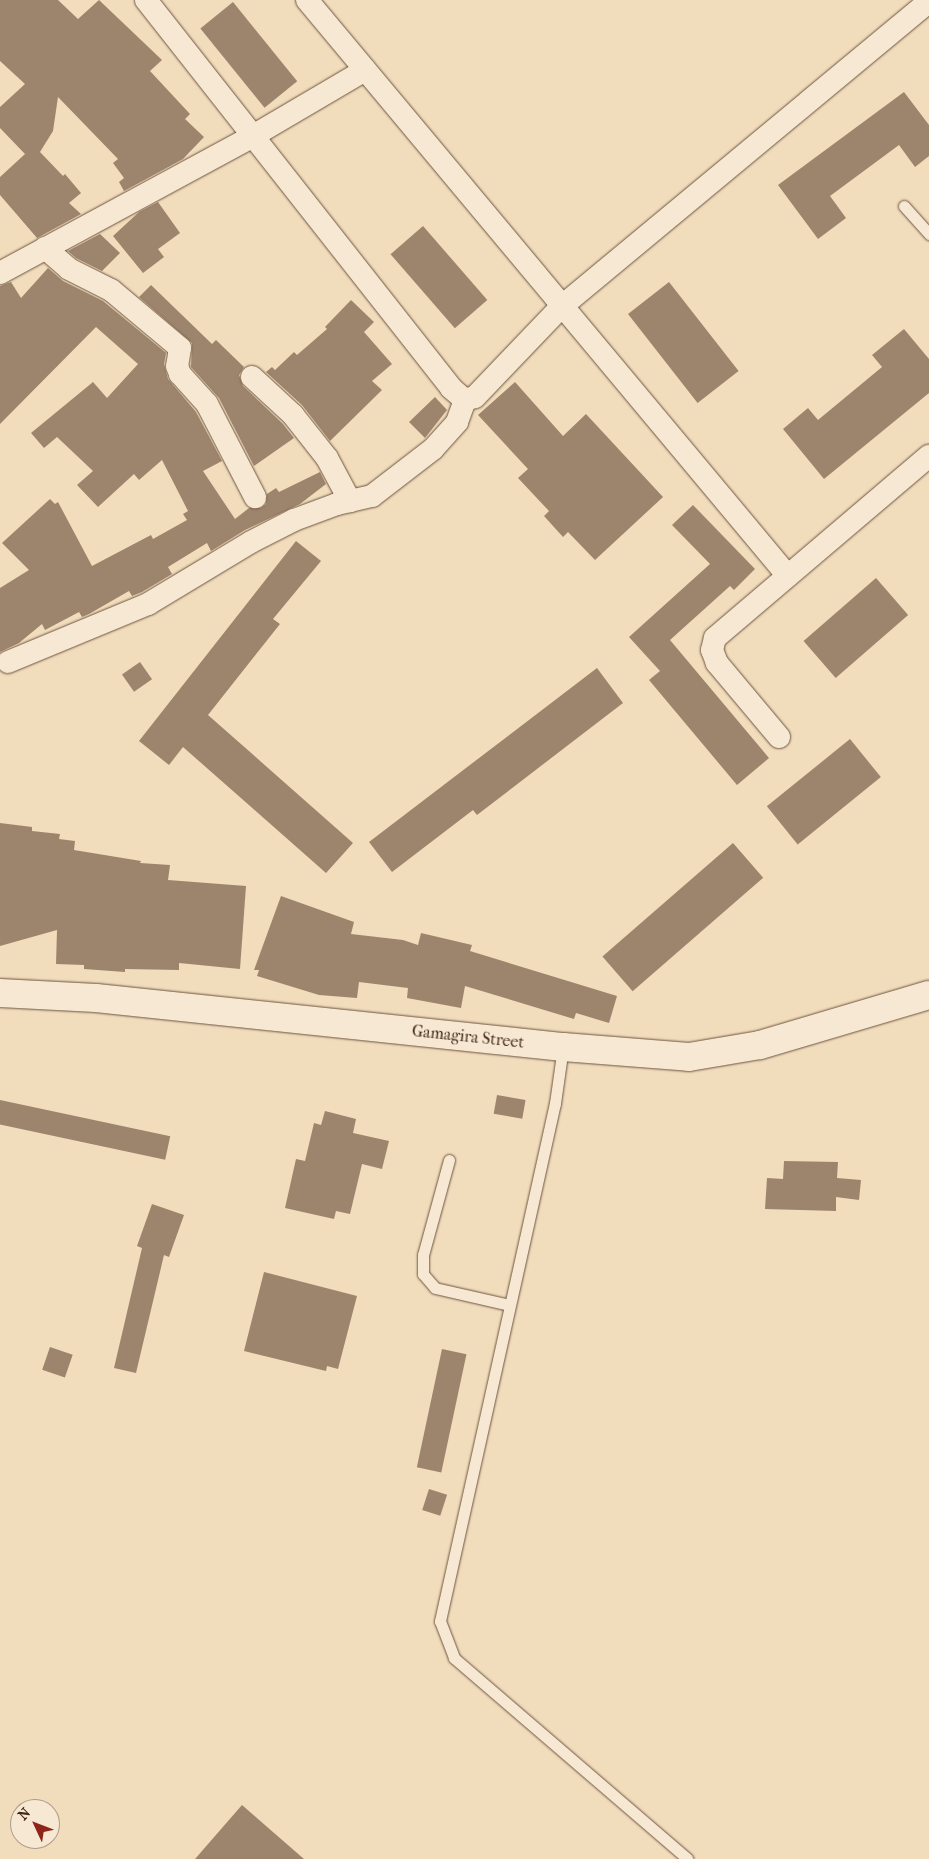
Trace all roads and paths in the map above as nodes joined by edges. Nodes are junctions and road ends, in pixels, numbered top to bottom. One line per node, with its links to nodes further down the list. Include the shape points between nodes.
1 (146, 0): 5 (street)
2 (307, 0): 4 (street)
3 (929, 1): 10 (street)
4 (366, 70): 5 (street); 10 (street)
5 (253, 136): 8 (street); 12 (street, via 451,388)
6 (904, 206): 7 (lane)
7 (929, 234)
8 (45, 248): 9 (street); 14 (street, via 69,269 111,290 180,348 177,366 180,374 207,404)
9 (3, 267)
10 (562, 307): 12 (street, via 475,397); 16 (street)
11 (252, 377): 15 (street, via 293,415 327,458)
12 (465, 400): 15 (street, via 457,422 433,449 372,496)
13 (929, 456): 16 (street)
14 (255, 497)
15 (350, 501): 17 (street, via 294,520 148,604)
16 (788, 576): 18 (street, via 723,629 714,638 712,650 717,663)
17 (8, 662)
18 (779, 737)
19 (0, 993): 21 (street, Gamagira Street, via 96,998)
20 (929, 995): 21 (street, Gamagira Street, via 760,1045 689,1056)
21 (563, 1048): 23 (lane, via 555,1103)
22 (449, 1160): 23 (lane, via 423,1255 423,1274 435,1288)
23 (509, 1305): 24 (lane, via 440,1621 454,1658)
24 (688, 1859)

